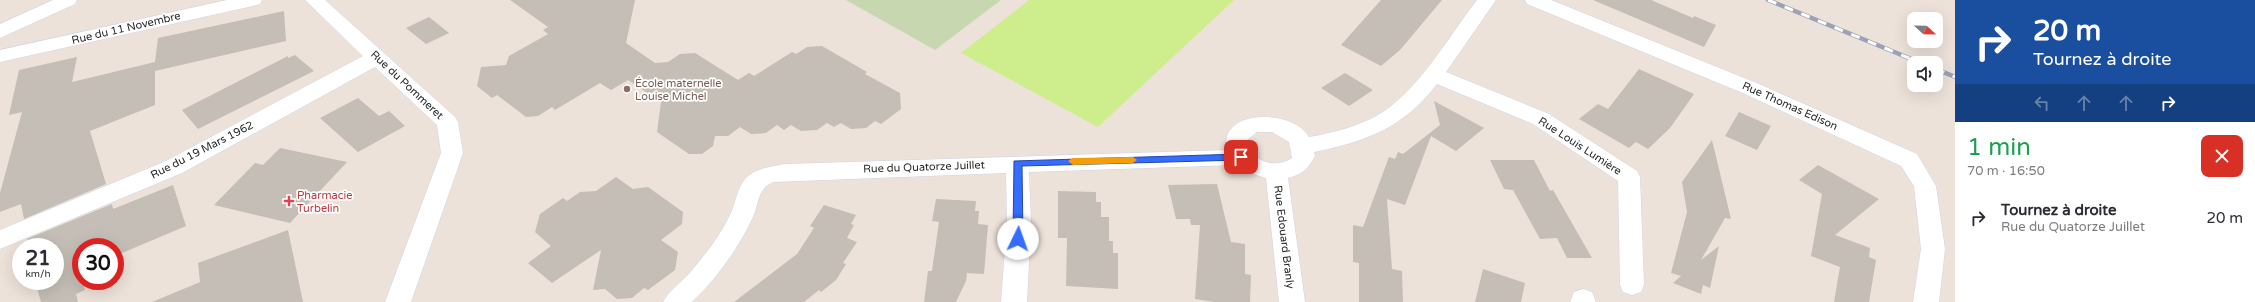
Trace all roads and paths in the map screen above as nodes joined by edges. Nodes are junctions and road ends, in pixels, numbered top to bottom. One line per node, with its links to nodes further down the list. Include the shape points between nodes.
1 (68, 0): 7 (street)
2 (253, 0): 6 (street, Rue du 11 Novembre)
3 (314, 0): 9 (street, Rue du Pommeret)
4 (1487, 0): 10 (street)
5 (1534, 0): 21 (street, Rue Thomas Edison, via 1752,89 1909,160 1925,186 1933,249)
6 (216, 4): 8 (street, Rue du 11 Novembre)
7 (0, 32)
8 (0, 56)
9 (377, 57): 15 (street, Rue du 19 Mars 1962, via 174,167); 17 (street, Rue du Pommeret, via 447,122 452,153)
10 (1432, 74): 11 (street, via 1417,95 1385,121 1325,142); 16 (street, Rue Louis Lumière, via 1541,119 1629,177)
11 (1303, 146): 12 (street, via 1299,138 1277,125 1251,125 1236,138); 14 (street, via 1304,156 1298,166 1290,170)
12 (1241, 157): 13 (street, Rue du Quatorze Juillet); 14 (street, via 1252,166)
13 (1017, 163): 18 (street, Rue du Quatorze Juillet, via 764,175 751,188 742,215 724,247 699,281); 19 (street, via 1019,224)
14 (1276, 171): 20 (street, Rue Edouard Branly)
15 (0, 240)
16 (1632, 285)
17 (398, 302)
18 (676, 302)
19 (1014, 302)
20 (1292, 302)
21 (1926, 302)

